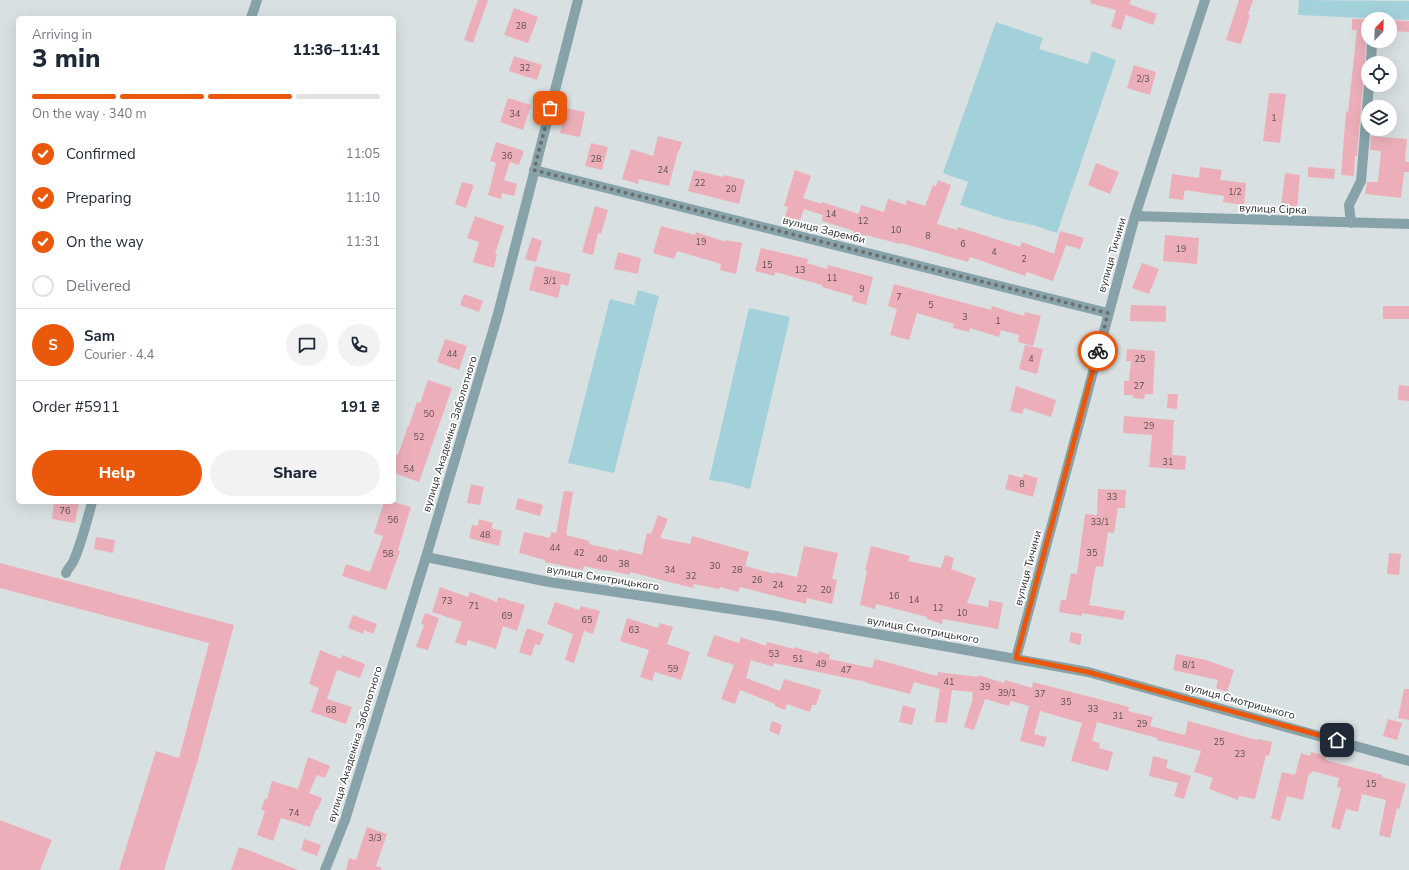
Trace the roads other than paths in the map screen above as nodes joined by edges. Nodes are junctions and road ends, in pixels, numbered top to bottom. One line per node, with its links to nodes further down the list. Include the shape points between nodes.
1 (257, 0): 4 (street)
2 (578, 0): 6 (street, вулиця Академіка Заболотного)
3 (1205, 0): 7 (street, вулиця Тичини)
4 (252, 16)
5 (1368, 92): 8 (street, via 1361,181 1349,205)
6 (534, 170): 10 (street, вулиця Заремби); 12 (street, вулиця Академіка Заболотного, via 498,314)
7 (1135, 216): 8 (street, вулиця Сірка); 10 (street, вулиця Тичини)
8 (1351, 223): 9 (street, вулиця Сірка)
9 (1409, 224)
10 (1108, 313): 14 (street, вулиця Тичини)
11 (91, 504): 13 (street, via 78,550)
12 (426, 557): 14 (street, вулиця Смотрицького, via 549,582 777,616); 16 (street, вулиця Академіка Заболотного, via 345,820)
13 (66, 573)
14 (1016, 658): 15 (street, вулиця Смотрицького, via 1088,672)
15 (1409, 761)
16 (325, 870)

